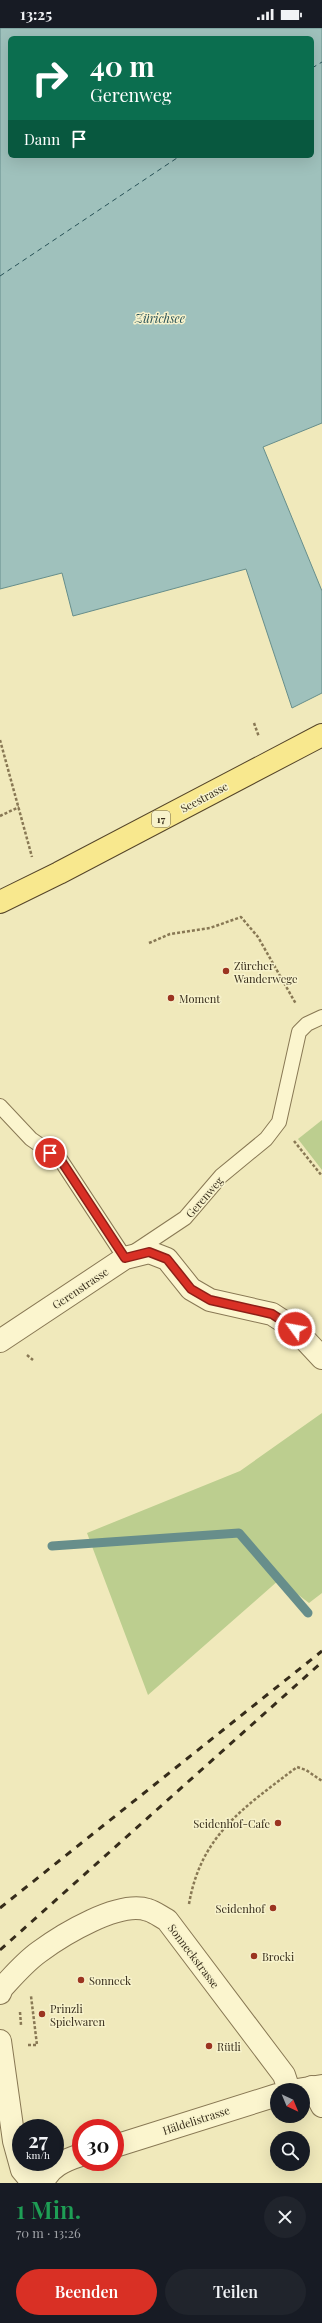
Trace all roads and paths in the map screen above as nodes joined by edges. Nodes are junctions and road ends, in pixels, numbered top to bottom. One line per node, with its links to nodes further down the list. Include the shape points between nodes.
1 (254, 723): 3 (path)
2 (322, 735): 8 (main road, Seestrasse / 17)
3 (259, 738)
4 (0, 740): 5 (path)
5 (19, 807): 6 (path); 7 (path)
6 (0, 816)
7 (34, 862)
8 (0, 902)
9 (149, 943): 11 (path, via 170,934 210,928 241,917 258,936)
10 (322, 1017): 11 (lane)
11 (306, 1024): 13 (lane, Gerenweg, via 299,1032 295,1043)
12 (0, 1106): 15 (lane, via 31,1139 60,1159)
13 (279, 1122): 14 (path); 15 (lane, Gerenweg, via 266,1139 221,1176 185,1218)
14 (322, 1176)
15 (125, 1258): 16 (street, Gerenstrasse); 17 (street, Gerenstrasse, via 149,1252 167,1259 191,1289 210,1300 272,1314 295,1329)
16 (0, 1341)
17 (322, 1358)
18 (322, 1781): 19 (path, via 297,1766 236,1814 219,1834 203,1860 192,1888)
19 (189, 1908)
20 (1, 1990): 24 (street, Sonneckstrasse, via 38,1953 76,1929 112,1913 134,1909 148,1910 167,1920 284,2075)
21 (35, 2025): 23 (path, via 37,2045)
22 (0, 2041): 26 (street)
23 (24, 2046)
24 (287, 2083)
25 (270, 2097): 27 (street, Häldelistrasse)
26 (7, 2142): 29 (street, via 22,2170)
27 (124, 2143)
28 (72, 2159): 30 (street, via 58,2164 45,2177)
29 (33, 2183)
30 (43, 2183)

